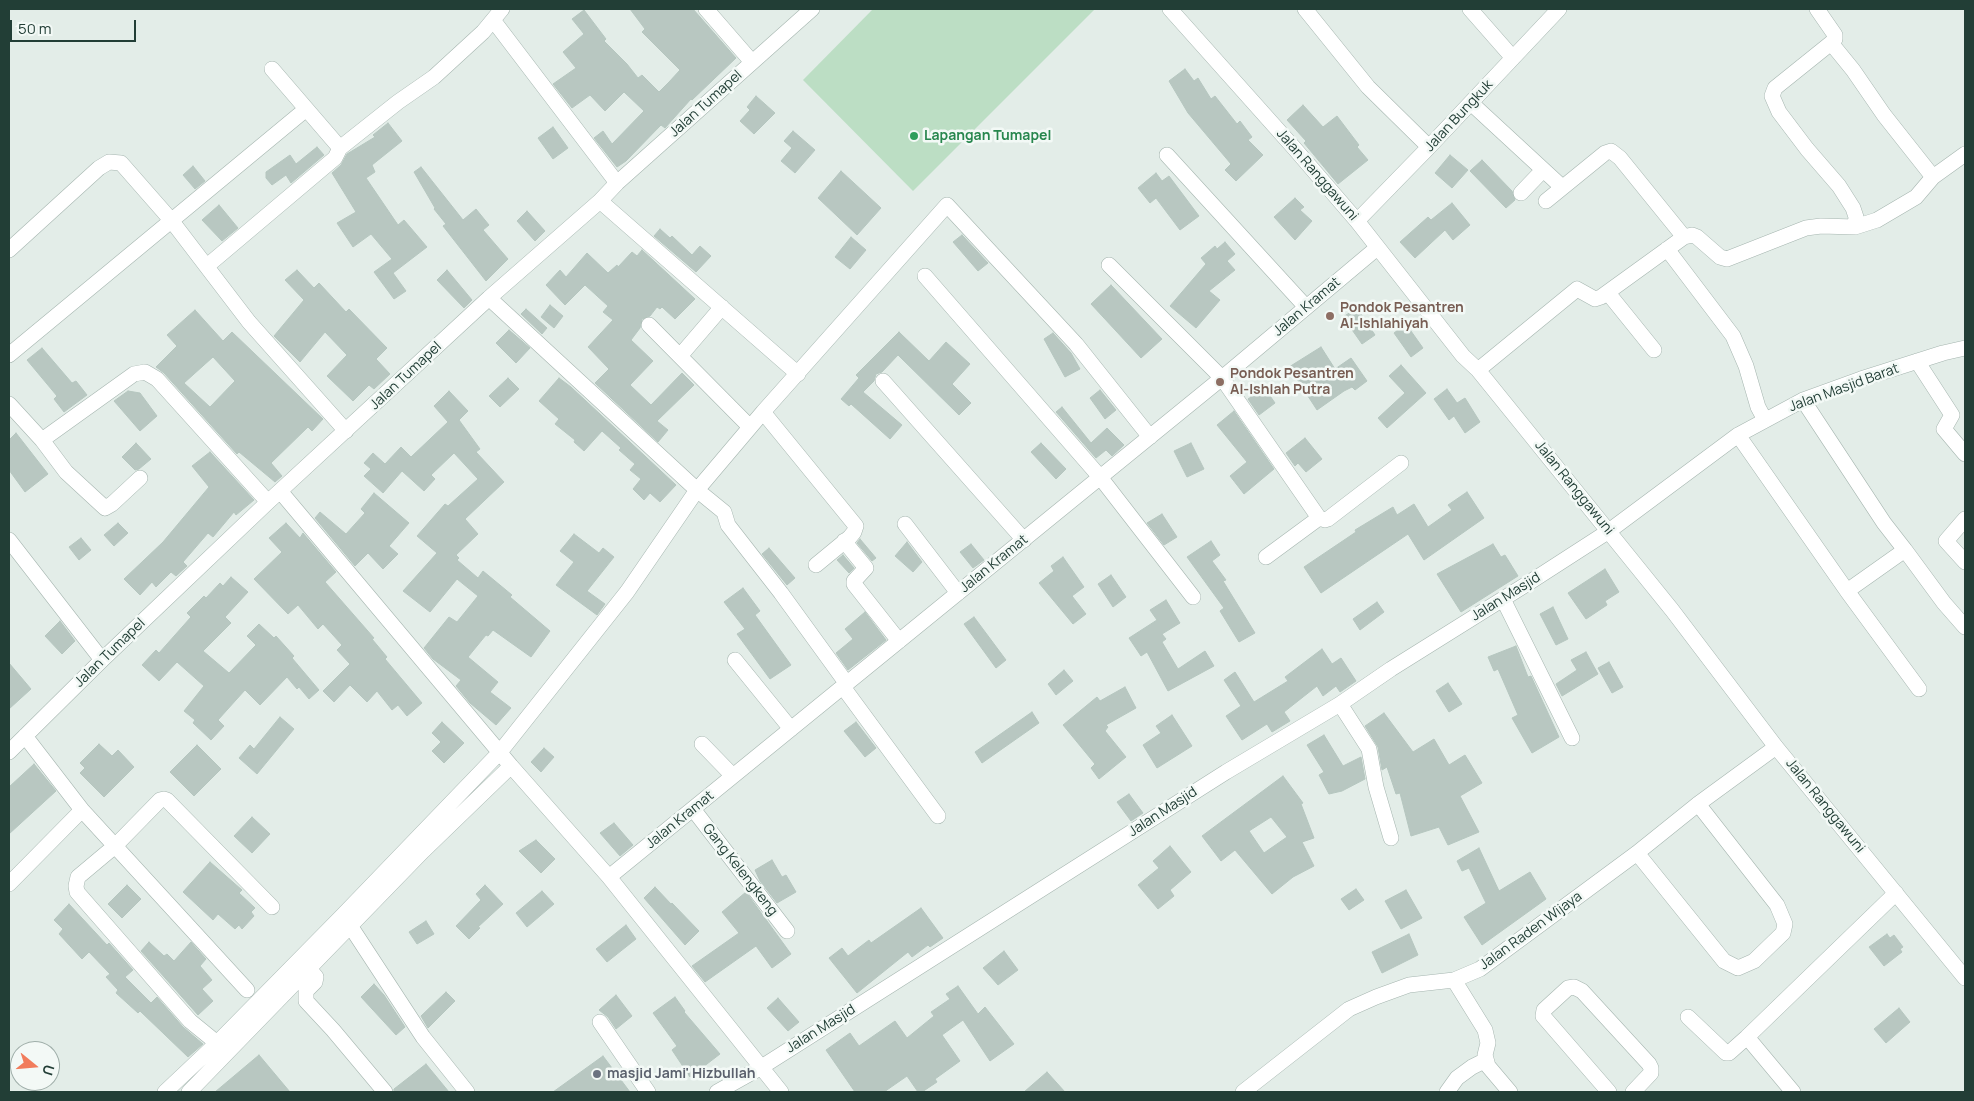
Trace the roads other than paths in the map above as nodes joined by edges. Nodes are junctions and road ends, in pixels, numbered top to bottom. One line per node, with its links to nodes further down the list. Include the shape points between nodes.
1 (706, 9): 11 (street)
2 (810, 9): 11 (street, Jalan Tumapel)
3 (1170, 9): 27 (street, Jalan Ranggawuni)
4 (1304, 9): 15 (street, via 1368,87)
5 (1470, 9): 10 (street)
6 (1559, 9): 10 (street, Jalan Bungkuk)
7 (1817, 9): 9 (street, via 1835,35)
8 (498, 14): 16 (street, via 484,32 434,77); 21 (street)
9 (1831, 43): 20 (street); 28 (street, via 1775,88 1772,96 1779,112 1853,208)
10 (1513, 58): 13 (street, Jalan Bungkuk)
11 (752, 62): 21 (street, Jalan Tumapel)
12 (272, 69): 14 (street)
13 (1472, 103): 15 (street, Jalan Bungkuk); 19 (street)
14 (305, 110): 16 (street); 26 (street)
15 (1430, 147): 27 (street, Jalan Bungkuk)
16 (340, 148): 34 (street, via 335,158)
17 (1965, 154): 20 (street)
18 (1167, 155): 39 (street)
19 (1543, 170): 22 (street); 23 (street)
20 (1933, 177): 28 (street, via 1916,197 1899,208 1878,220)
21 (617, 183): 25 (street, Jalan Tumapel)
22 (1562, 187): 24 (street); 29 (street, via 1611,151)
23 (1521, 193)
24 (1546, 200)
25 (600, 201): 37 (street, Jalan Tumapel); 38 (street)
26 (171, 220): 32 (street, via 121,163 109,162); 34 (street); 43 (street)
27 (1357, 221): 30 (street, Jalan Ranggawuni)
28 (1855, 227): 29 (street, via 1806,228 1727,259 1720,257 1697,237)
29 (1684, 237): 31 (street)
30 (1376, 248): 39 (street, Jalan Kramat); 46 (street, Jalan Ranggawuni, via 1463,356)
31 (1667, 249): 36 (street); 53 (street, via 1737,342)
32 (9, 250)
33 (1108, 265): 48 (street)
34 (208, 266): 55 (street, via 249,322)
35 (925, 276): 61 (street)
36 (1608, 293): 42 (street); 46 (street, via 1595,299 1577,289)
37 (489, 298): 55 (street, Jalan Tumapel); 63 (street)
38 (722, 307): 44 (street); 47 (street)
39 (1306, 307): 48 (street, Jalan Kramat)
40 (648, 325): 44 (street)
41 (1965, 348): 45 (street, Jalan Masjid Barat)
42 (1654, 350)
43 (9, 355)
44 (680, 356): 54 (street)
45 (1917, 361): 50 (street, Jalan Masjid Barat); 59 (street, via 1952,415 1944,429)
46 (1478, 370): 69 (street, Jalan Ranggawuni)
47 (798, 374): 52 (street); 57 (street, via 947,205 1076,344)
48 (1222, 378): 57 (street, Jalan Kramat); 66 (street)
49 (883, 381): 71 (street)
50 (1802, 400): 53 (street, Jalan Masjid Barat); 73 (street, via 1884,524)
51 (9, 404): 58 (street)
52 (767, 417): 54 (street); 72 (street, via 856,526)
53 (1765, 420): 56 (street, Jalan Masjid Barat)
54 (750, 427): 63 (street)
55 (346, 431): 64 (street, Jalan Tumapel)
56 (1738, 435): 69 (street, Jalan Masjid Barat); 77 (street)
57 (1150, 437): 61 (street, Jalan Kramat)
58 (42, 440): 62 (street, via 66,472 106,508); 65 (street, via 134,374 145,372 157,379)
59 (1965, 454)
60 (1401, 463): 66 (street, via 1328,519)
61 (1100, 477): 71 (street, Jalan Kramat); 79 (street)
62 (140, 478)
63 (698, 490): 85 (street, via 718,508); 94 (street)
64 (280, 491): 65 (street, Jalan Tumapel); 94 (street)
65 (268, 502): 83 (street, Jalan Tumapel)
66 (1319, 518): 74 (street)
67 (1965, 519): 75 (street, via 1946,542)
68 (905, 524): 78 (street)
69 (1609, 531): 80 (street, Jalan Masjid); 92 (street, Jalan Ranggawuni)
70 (9, 540): 83 (street)
71 (1024, 540): 78 (street, Jalan Kramat)
72 (844, 542): 76 (street); 82 (street, via 866,568 854,584)
73 (1905, 550): 77 (street); 81 (street)
74 (1266, 557)
75 (1965, 562)
76 (816, 565)
77 (1847, 591): 86 (street)
78 (958, 593): 82 (street, Jalan Kramat)
79 (1193, 597)
80 (1503, 599): 87 (street, Jalan Masjid); 90 (street)
81 (1965, 627)
82 (899, 641): 85 (street, Jalan Kramat)
83 (102, 660): 89 (street, Jalan Tumapel)
84 (736, 660): 88 (street)
85 (845, 685): 88 (street, Jalan Kramat); 99 (street)
86 (1919, 688)
87 (1340, 704): 100 (street, via 1368,749); 118 (street, Jalan Masjid, via 1226,772)
88 (792, 729): 95 (street, Jalan Kramat)
89 (25, 736): 93 (street, Jalan Tumapel); 98 (street)
90 (1572, 738)
91 (702, 744): 95 (street)
92 (1776, 747): 96 (street, Jalan Raden Wijaya); 105 (street, Jalan Ranggawuni)
93 (9, 752)
94 (505, 759): 103 (street); 107 (street); 109 (street)
95 (733, 776): 97 (street, Jalan Kramat)
96 (1698, 804): 102 (street, Jalan Raden Wijaya); 102 (street, via 1777,904 1785,924 1783,932 1754,961 1738,968 1724,961)
97 (693, 808): 103 (street, Jalan Kramat); 108 (street, Gang Kelengkeng)
98 (82, 810): 101 (street); 104 (street)
99 (938, 816)
100 (1391, 838)
101 (115, 846): 106 (street, via 160,800 167,800); 112 (street); 116 (street, via 78,877 77,892 190,1021)
102 (1637, 853): 111 (street, Jalan Raden Wijaya, via 1480,969)
103 (609, 877): 118 (street)
104 (9, 884)
105 (1896, 893): 110 (street, Jalan Ranggawuni); 115 (street)
106 (272, 907)
107 (351, 927): 109 (street); 123 (street, via 423,1036)
108 (787, 930)
109 (305, 964): 116 (street); 121 (street); 122 (street, via 316,977 306,991 306,1000)
110 (1965, 978)
111 (1454, 980): 117 (street, via 1485,1030 1488,1043); 127 (street, Jalan Raden Wijaya, via 1409,985 1349,1009)
112 (246, 990)
113 (1688, 1017): 115 (street, via 1726,1053 1730,1053)
114 (600, 1022): 124 (street)
115 (1747, 1036): 131 (street)
116 (217, 1043): 120 (street)
117 (1486, 1060): 128 (street, via 1457,1078); 129 (street)
118 (760, 1068): 125 (street, Jalan Masjid); 126 (street)
119 (1639, 1090): 130 (street, via 1651,1073 1649,1064 1582,991 1568,988 1544,1010 1543,1016)
120 (165, 1092)
121 (189, 1092)
122 (385, 1092)
123 (466, 1092)
124 (648, 1092)
125 (716, 1092)
126 (781, 1092)
127 (1242, 1092)
128 (1447, 1092)
129 (1510, 1092)
130 (1609, 1092)
131 (1793, 1092)

